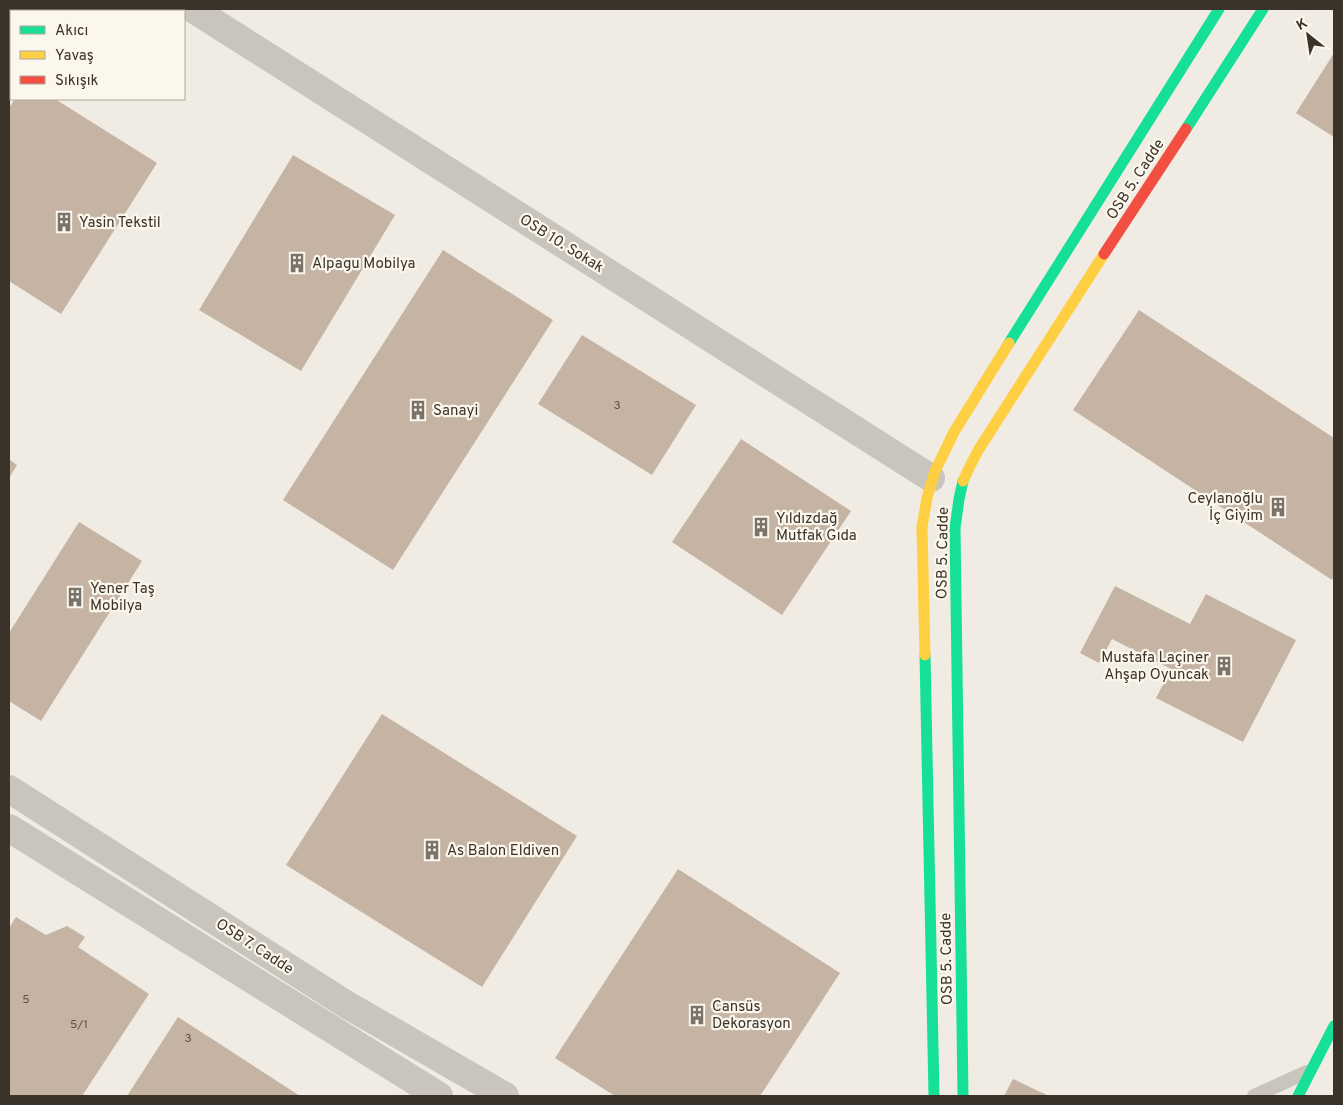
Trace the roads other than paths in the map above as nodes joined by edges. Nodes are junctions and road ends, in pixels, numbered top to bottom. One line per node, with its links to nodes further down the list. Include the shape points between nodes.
1 (193, 9): 4 (street, OSB 10. Sokak)
2 (1219, 9): 4 (main road, via 984,381)
3 (1263, 9): 12 (main road, OSB 5. Cadde, via 1001,414 967,471 961,488 955,528)
4 (931, 478): 11 (main road, via 922,527)
5 (9, 789): 10 (street, OSB 7. Cadde, via 344,1003)
6 (9, 828): 9 (street, OSB 7. Cadde)
7 (1334, 1026): 8 (main road)
8 (1310, 1071): 13 (lane); 14 (main road)
9 (438, 1096)
10 (505, 1096)
11 (934, 1096)
12 (963, 1096)
13 (1254, 1096)
14 (1298, 1096)

